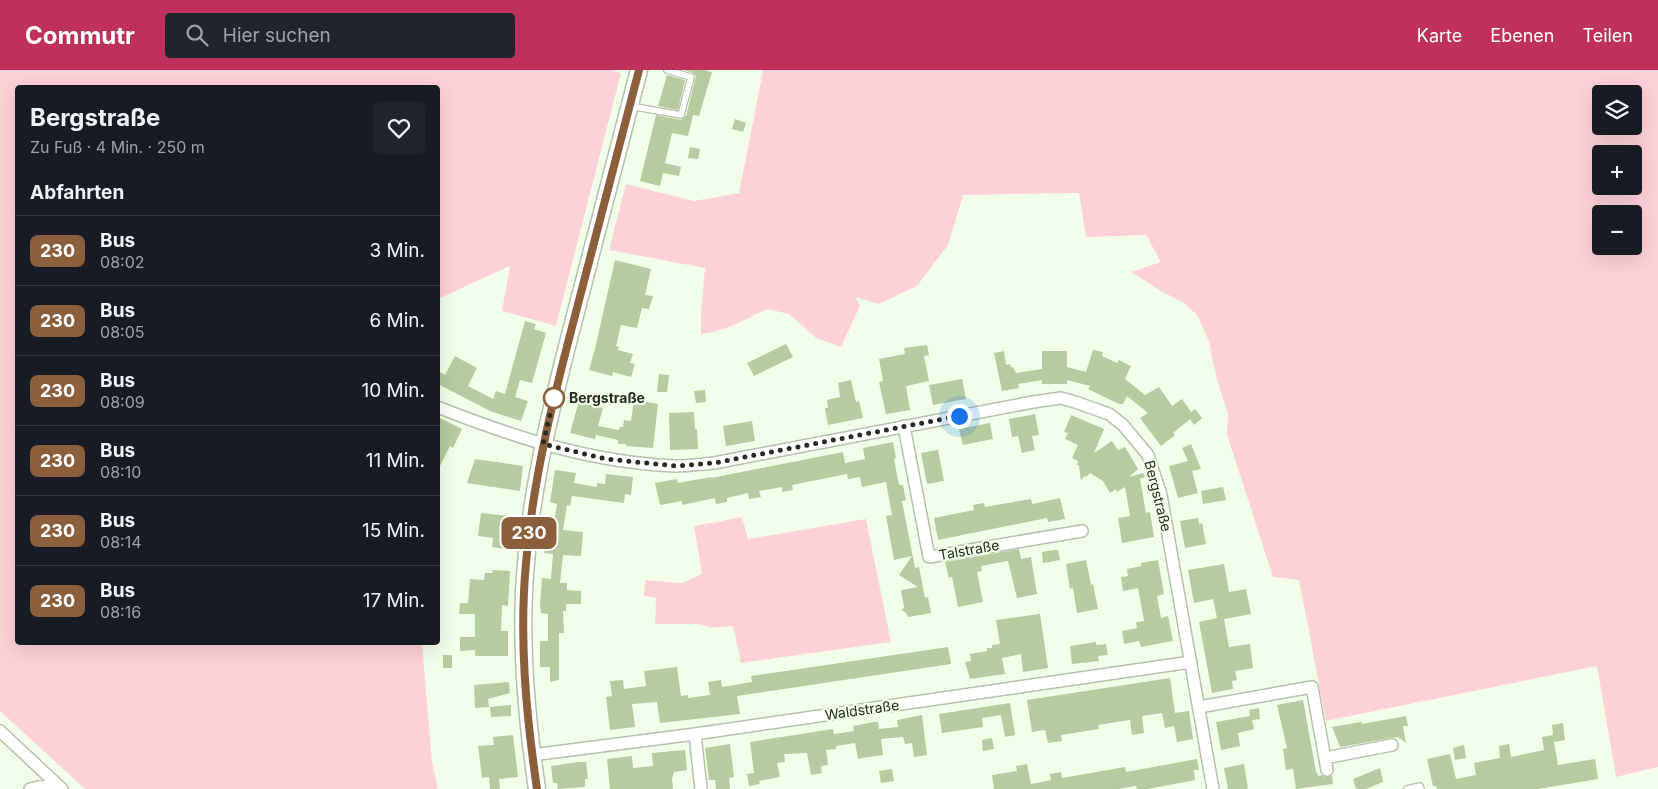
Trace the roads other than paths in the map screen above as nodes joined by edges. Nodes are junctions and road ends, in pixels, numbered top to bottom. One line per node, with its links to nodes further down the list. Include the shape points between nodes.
1 (639, 70): 3 (street)
2 (667, 70): 3 (lane, via 691,77 681,115)
3 (629, 106): 6 (street)
4 (440, 408): 6 (street, Bergstraße)
5 (904, 426): 6 (street, Bergstraße, via 714,463 677,466 606,459); 7 (street, Talstraße, via 930,557); 8 (street, Bergstraße, via 1061,398 1109,414 1123,425 1148,455 1161,495)
6 (543, 444): 13 (street, via 532,504 523,620)
7 (1082, 531)
8 (1191, 662): 9 (street, Bergstraße); 11 (street, Waldstraße)
9 (1199, 707): 12 (street, via 1312,688 1326,764); 18 (street, Bergstraße)
10 (0, 731): 14 (street)
11 (695, 734): 13 (street, Waldstraße); 17 (street)
12 (1392, 745)
13 (532, 755): 16 (street)
14 (59, 786): 15 (street)
15 (30, 789)
16 (537, 789)
17 (701, 789)
18 (1213, 789)
19 (1408, 789): 20 (lane, via 1420,786)
20 (1421, 789)

